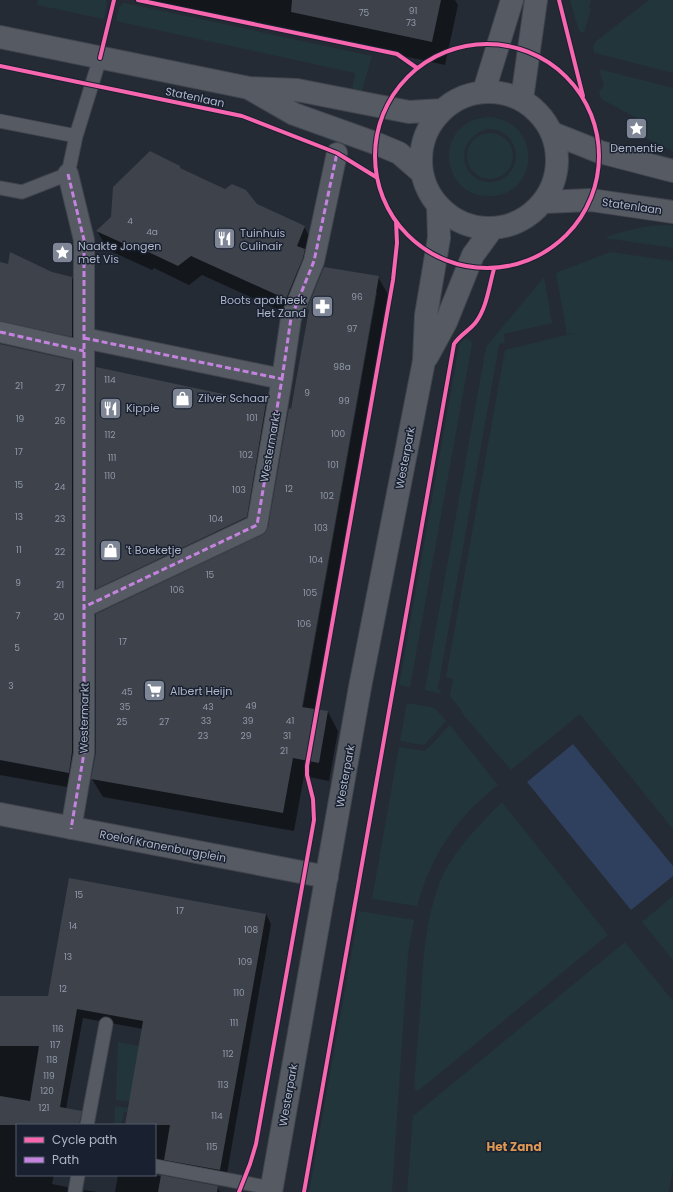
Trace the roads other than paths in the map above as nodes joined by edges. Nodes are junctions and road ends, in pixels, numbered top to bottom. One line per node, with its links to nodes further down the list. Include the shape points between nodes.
1 (512, 0): 6 (street)
2 (536, 0): 7 (street)
3 (0, 37): 4 (street, Statenlaan)
4 (100, 58): 5 (street, Statenlaan); 11 (lane, Westermarkt)
5 (249, 88): 8 (street, Statenlaan, via 297,90 409,112); 14 (street, Statenlaan, via 294,114 399,153)
6 (484, 92): 7 (street, via 503,92); 8 (street, via 461,97)
7 (522, 99): 10 (street, via 540,113)
8 (443, 110): 14 (street, via 429,128 422,150)
9 (0, 121): 11 (lane)
10 (552, 133): 13 (street, via 600,152); 17 (street, via 558,156 555,180)
11 (76, 136): 15 (lane, Westermarkt)
12 (337, 153): 24 (street, via 314,260 291,318)
13 (673, 172)
14 (422, 173): 18 (street, via 428,190)
15 (68, 174): 16 (lane, via 22,192); 22 (street, Westermarkt, via 84,240)
16 (0, 188)
17 (544, 202): 19 (street, Statenlaan, via 591,200); 20 (street, via 530,216 512,225)
18 (438, 205): 20 (street, via 453,218 472,226); 23 (street, Westerpark, via 439,238 426,316)
19 (673, 212)
20 (492, 229): 23 (street, Westerpark, via 473,255 446,322)
21 (0, 332): 22 (street)
22 (84, 344): 24 (street); 25 (street, Westermarkt)
23 (424, 361): 28 (street, Westerpark, via 360,687)
24 (282, 379): 25 (street, Westermarkt, via 257,525)
25 (84, 606): 27 (street, Westermarkt, via 84,753)
26 (0, 814): 27 (street, Roelof Kranenburgplein)
27 (72, 829): 28 (street, Roelof Kranenburgplein)
28 (327, 877): 33 (street, Westerpark)
29 (106, 1024): 30 (lane)
30 (87, 1124)
31 (156, 1166): 33 (lane)
32 (78, 1176): 34 (lane)
33 (271, 1190)
34 (75, 1192)

